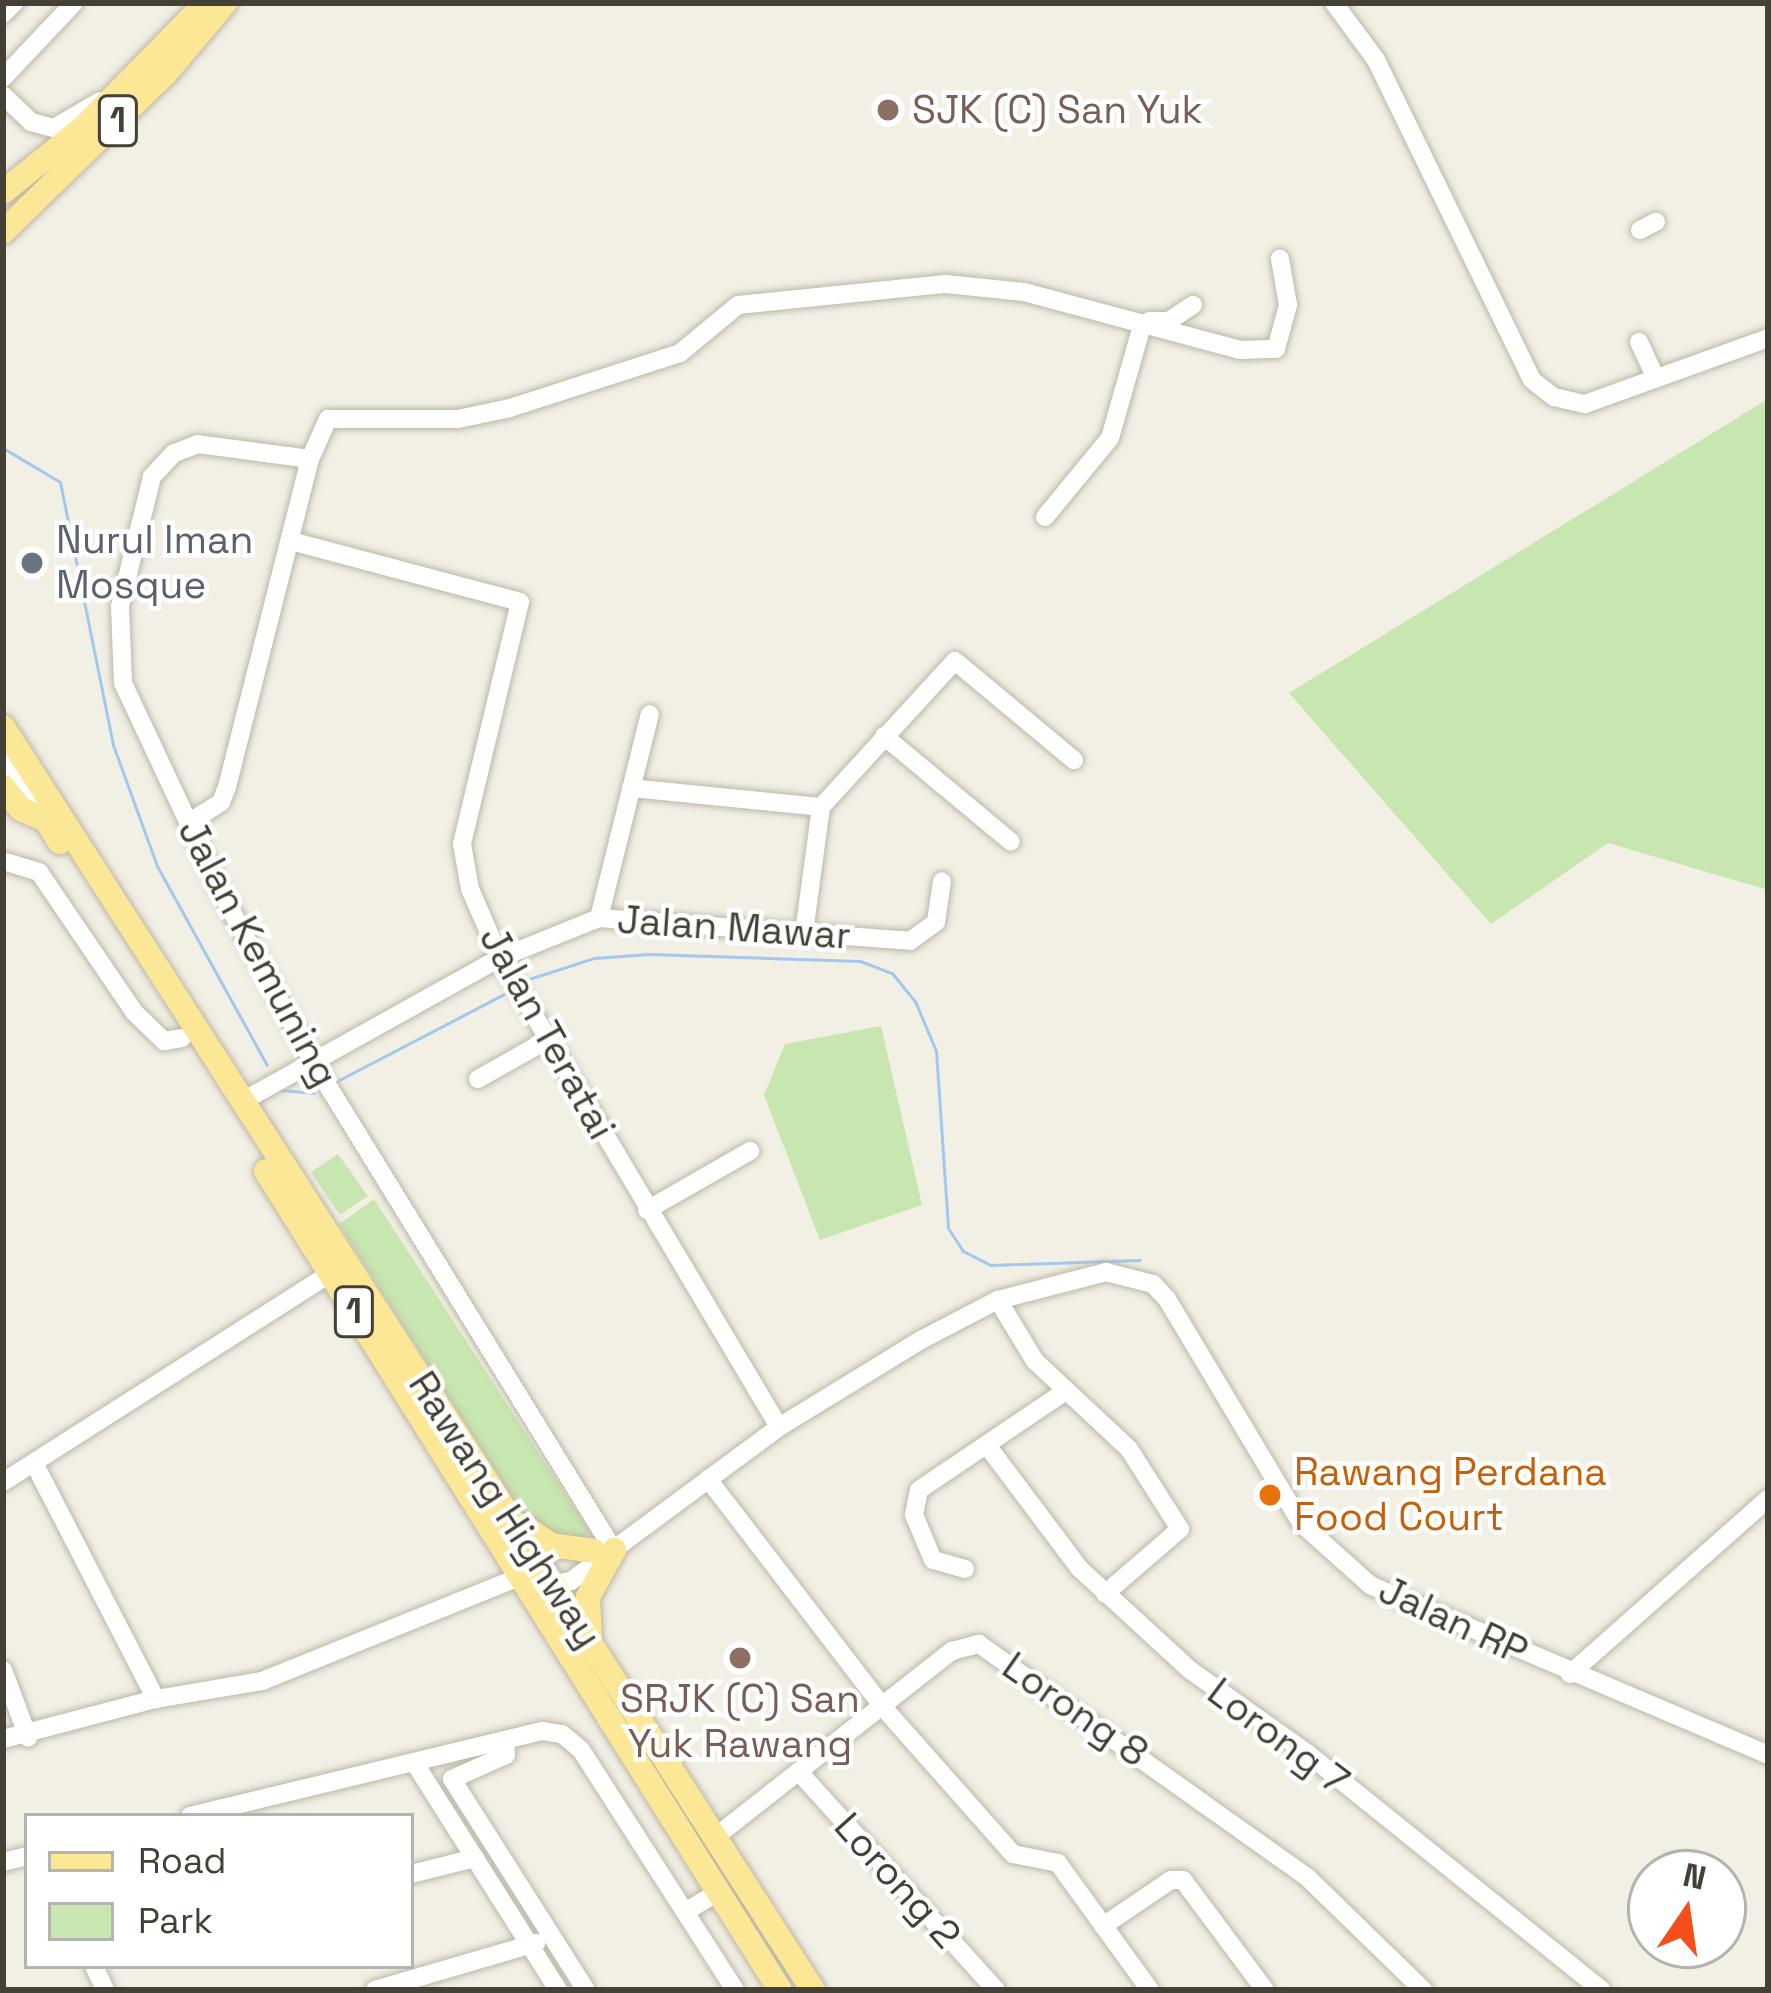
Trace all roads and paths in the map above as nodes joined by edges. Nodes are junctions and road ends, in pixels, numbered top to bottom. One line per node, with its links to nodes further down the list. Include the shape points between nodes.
1 (14, 3): 6 (street)
2 (74, 3): 8 (street)
3 (206, 3): 7 (main road, 1)
4 (225, 3): 11 (main road, 1, via 166,73)
5 (1334, 3): 17 (street, via 1376,60 1532,380 1554,397 1585,404)
6 (3, 14)
7 (140, 76): 9 (street, via 54,128 31,122); 10 (main road, 1)
8 (3, 78)
9 (3, 95)
10 (3, 192)
11 (3, 232)
12 (1280, 259): 14 (street, via 1288,305 1276,349 1240,350)
13 (1193, 305): 14 (street, via 1169,321)
14 (1137, 325): 18 (street, via 1024,292 965,285 738,305 680,352 510,408 458,419 328,419); 19 (street, via 1110,438)
15 (1768, 338): 17 (street)
16 (1639, 342): 17 (street)
17 (1656, 378)
18 (310, 458): 20 (street); 30 (street, Jalan Kemuning, via 222,441 197,444 162,464 142,505 120,606 123,683)
19 (1045, 517)
20 (291, 542): 30 (street, via 227,787 221,802); 36 (street, Jalan Teratai, via 520,602 462,844 470,889)
21 (650, 714): 27 (street)
22 (3, 728): 41 (main road, Rawang Highway / 1)
23 (884, 736): 25 (street, via 955,662); 28 (street); 31 (street)
24 (3, 758): 29 (street, Rawang Highway)
25 (1074, 760)
26 (3, 787): 29 (main road)
27 (632, 788): 28 (street); 34 (street)
28 (821, 807): 35 (street)
29 (46, 820): 37 (main road, Rawang Highway / 1)
30 (188, 824): 39 (street, Jalan Kemuning)
31 (1011, 842)
32 (4, 859): 37 (street, via 39,872 134,1012 164,1041)
33 (942, 881): 35 (street, Jalan Mawar, via 936,922 910,941)
34 (599, 918): 35 (street, Jalan Mawar); 36 (street, Jalan Mawar)
35 (804, 932)
36 (500, 958): 38 (street, Jalan Teratai); 39 (street, Jalan Mawar)
37 (182, 1038): 44 (main road, Rawang Highway / 1)
38 (548, 1040): 40 (street); 43 (street, Jalan Teratai)
39 (312, 1060): 41 (street, Jalan Mawar); 54 (street, Jalan Kemuning)
40 (478, 1079)
41 (241, 1102): 53 (main road, Rawang Highway / 1)
42 (750, 1151): 43 (street)
43 (647, 1210): 47 (street, Jalan Teratai)
44 (330, 1274): 49 (street); 55 (main road, Rawang Highway / 1)
45 (998, 1300): 46 (street, via 1035,1361); 47 (street); 62 (street, Jalan RP, via 1082,1274 1132,1276 1167,1299 1280,1489 1334,1556 1395,1598)
46 (1066, 1391): 48 (street); 58 (street, via 1119,1437 1180,1528)
47 (779, 1427): 50 (street)
48 (989, 1448): 56 (street, via 914,1501 933,1560); 58 (street, Lorong 7)
49 (34, 1462): 51 (street); 63 (street)
50 (708, 1479): 54 (street); 64 (street)
51 (3, 1482)
52 (1764, 1509): 62 (street)
53 (512, 1516): 54 (main road, via 551,1545); 57 (main road, Rawang Highway / 1)
54 (605, 1547): 57 (street); 60 (main road, via 588,1598)
55 (514, 1568): 57 (main road); 59 (main road, Rawang Highway / 1); 63 (street, via 262,1681)
56 (965, 1569)
57 (553, 1583): 59 (main road, via 543,1593); 60 (main road, Rawang Highway / 1)
58 (1105, 1594): 92 (street, Lorong 7, via 1190,1670 1308,1754)
59 (544, 1616): 73 (main road, Rawang Highway / 1)
60 (590, 1643): 72 (main road, Rawang Highway / 1)
61 (3, 1670): 66 (street)
62 (1570, 1674): 68 (street, Jalan RP)
63 (156, 1699): 66 (street)
64 (882, 1706): 70 (street, Lorong 8); 79 (street, via 1013,1854 1058,1864); 91 (street, Lorong 8, via 952,1651 979,1644 1308,1878)
65 (4, 1736): 66 (street)
66 (28, 1737)
67 (505, 1740): 69 (street); 75 (street, via 562,1734 581,1750); 80 (street, via 506,1755 452,1779)
68 (1768, 1755)
69 (414, 1762): 71 (street); 74 (street)
70 (799, 1772): 72 (street, Lorong 8); 88 (street, Lorong 2)
71 (202, 1813)
72 (714, 1838): 87 (main road, Rawang Highway / 1)
73 (685, 1841): 75 (street); 77 (main road, Rawang Highway / 1)
74 (475, 1858): 76 (street); 81 (street)
75 (652, 1862): 78 (street)
76 (414, 1873)
77 (717, 1893): 78 (street); 86 (main road, Rawang Highway / 1)
78 (685, 1912): 85 (street)
79 (1103, 1926): 89 (street); 90 (street, via 1183,1880)
80 (548, 1928): 81 (street); 84 (street)
81 (532, 1948): 82 (street); 83 (street)
82 (375, 1990)
83 (559, 1990)
84 (586, 1990)
85 (735, 1990)
86 (780, 1990)
87 (813, 1990)
88 (996, 1990)
89 (1150, 1990)
90 (1265, 1990)
91 (1423, 1990)
92 (1602, 1990)

